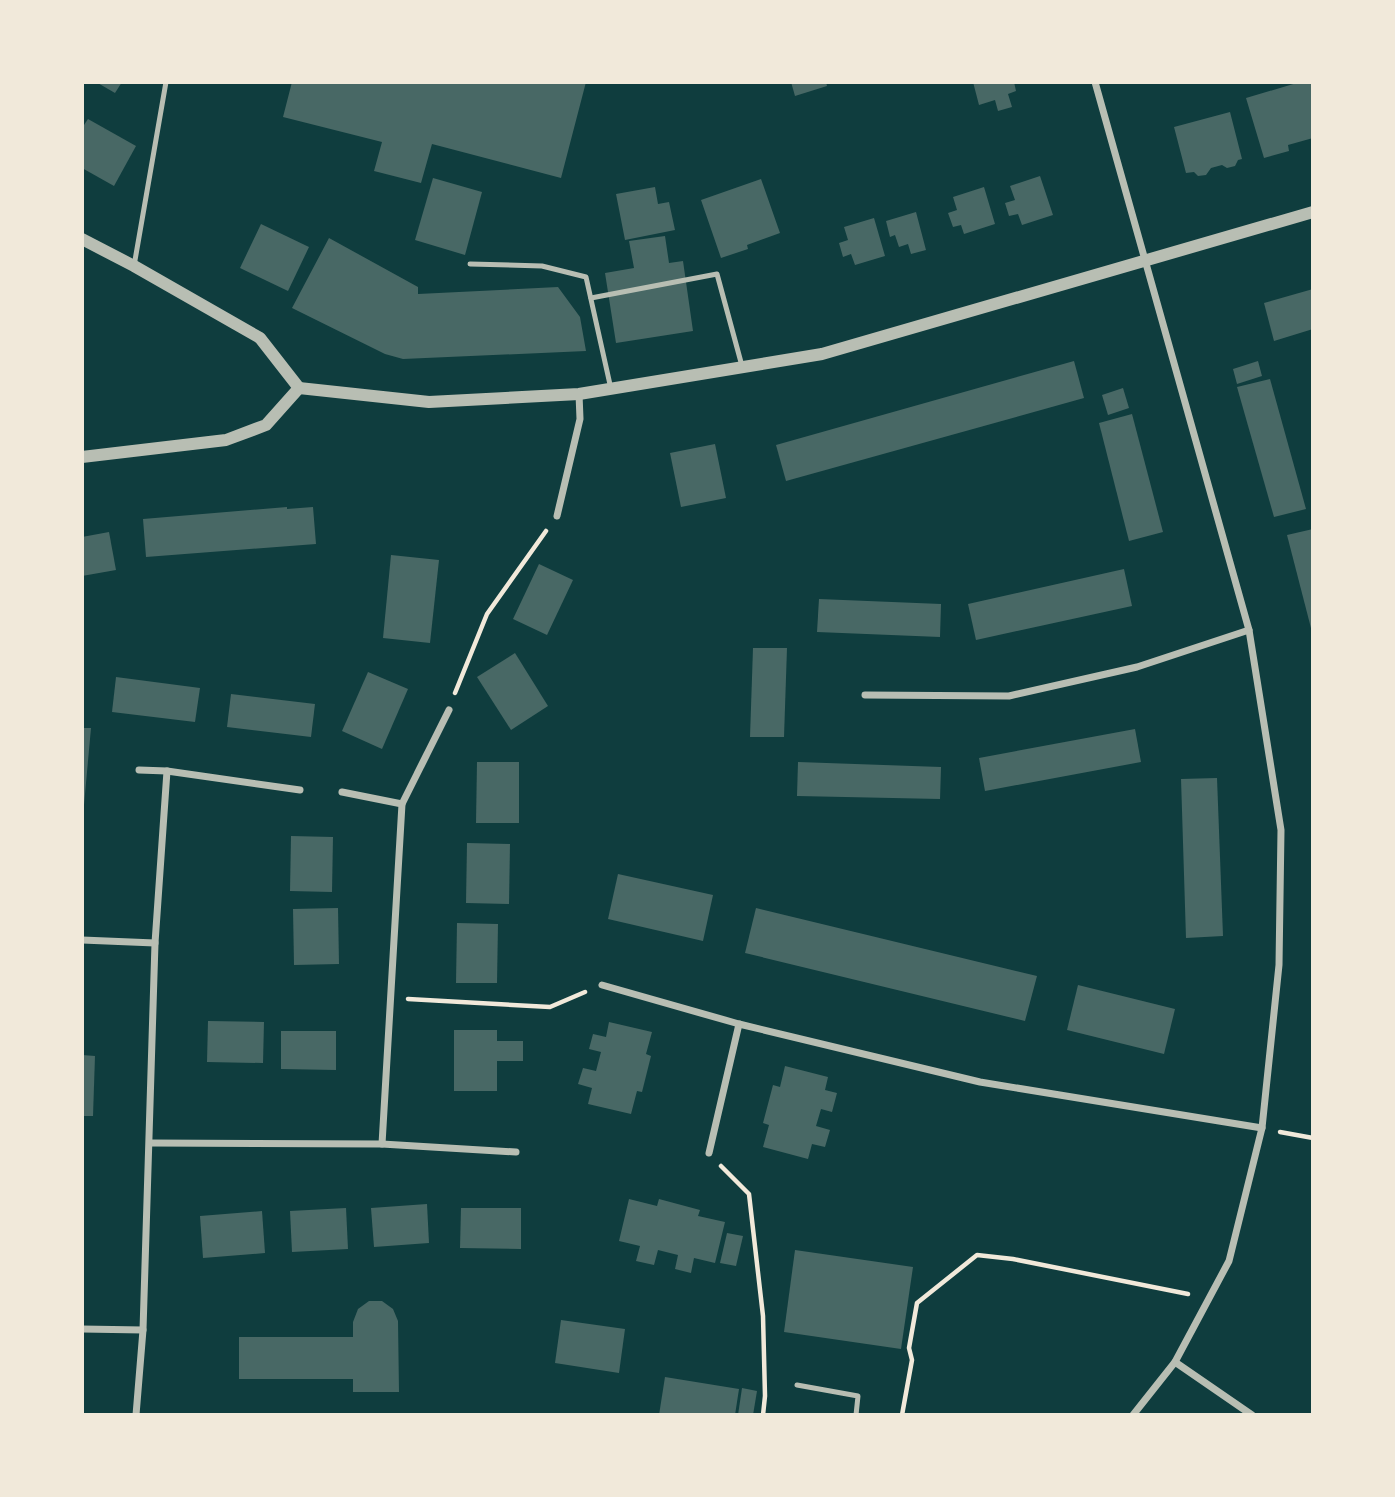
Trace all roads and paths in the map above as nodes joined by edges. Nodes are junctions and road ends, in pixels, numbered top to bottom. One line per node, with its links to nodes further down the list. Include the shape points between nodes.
1 (166, 82): 7 (lane)
2 (1096, 82): 5 (street)
3 (1313, 212): 5 (street)
4 (82, 239): 7 (street)
5 (1146, 260): 9 (street, via 822,354); 15 (street)
6 (470, 264): 8 (lane, via 542,266 586,276)
7 (134, 266): 10 (street, via 260,338)
8 (590, 298): 9 (lane, via 717,274); 11 (lane)
9 (743, 367): 11 (street)
10 (299, 388): 12 (street, via 429,402); 13 (street, via 266,425 226,440)
11 (611, 389): 12 (street)
12 (579, 394): 14 (street, via 579,419)
13 (82, 457)
14 (556, 516): 17 (path, via 487,614)
15 (1249, 630): 16 (street, via 1137,667 1009,696); 28 (street, via 1281,830 1279,965)
16 (865, 695)
17 (449, 710): 22 (street)
18 (139, 770): 19 (street)
19 (167, 771): 20 (street); 24 (street)
20 (300, 790)
21 (342, 792): 22 (street)
22 (402, 803): 26 (street)
23 (82, 940): 24 (street)
24 (155, 943): 30 (street)
25 (602, 985): 26 (path, via 550,1007); 27 (street)
26 (390, 998): 31 (street)
27 (739, 1024): 28 (street, via 980,1082); 33 (street)
28 (1262, 1128): 29 (path); 34 (street, via 1229,1261)
29 (1313, 1138)
30 (150, 1143): 31 (street); 36 (street)
31 (382, 1144): 32 (street)
32 (516, 1152)
33 (709, 1153): 40 (path, via 749,1194 763,1316)
34 (1210, 1297): 37 (street); 42 (path, via 977,1255 917,1303)
35 (82, 1329): 36 (street)
36 (143, 1330): 39 (street)
37 (1175, 1362): 43 (street); 44 (street)
38 (797, 1385): 41 (lane, via 858,1396)
39 (136, 1415)
40 (763, 1415)
41 (856, 1415)
42 (902, 1415)
43 (1133, 1415)
44 (1252, 1415)

